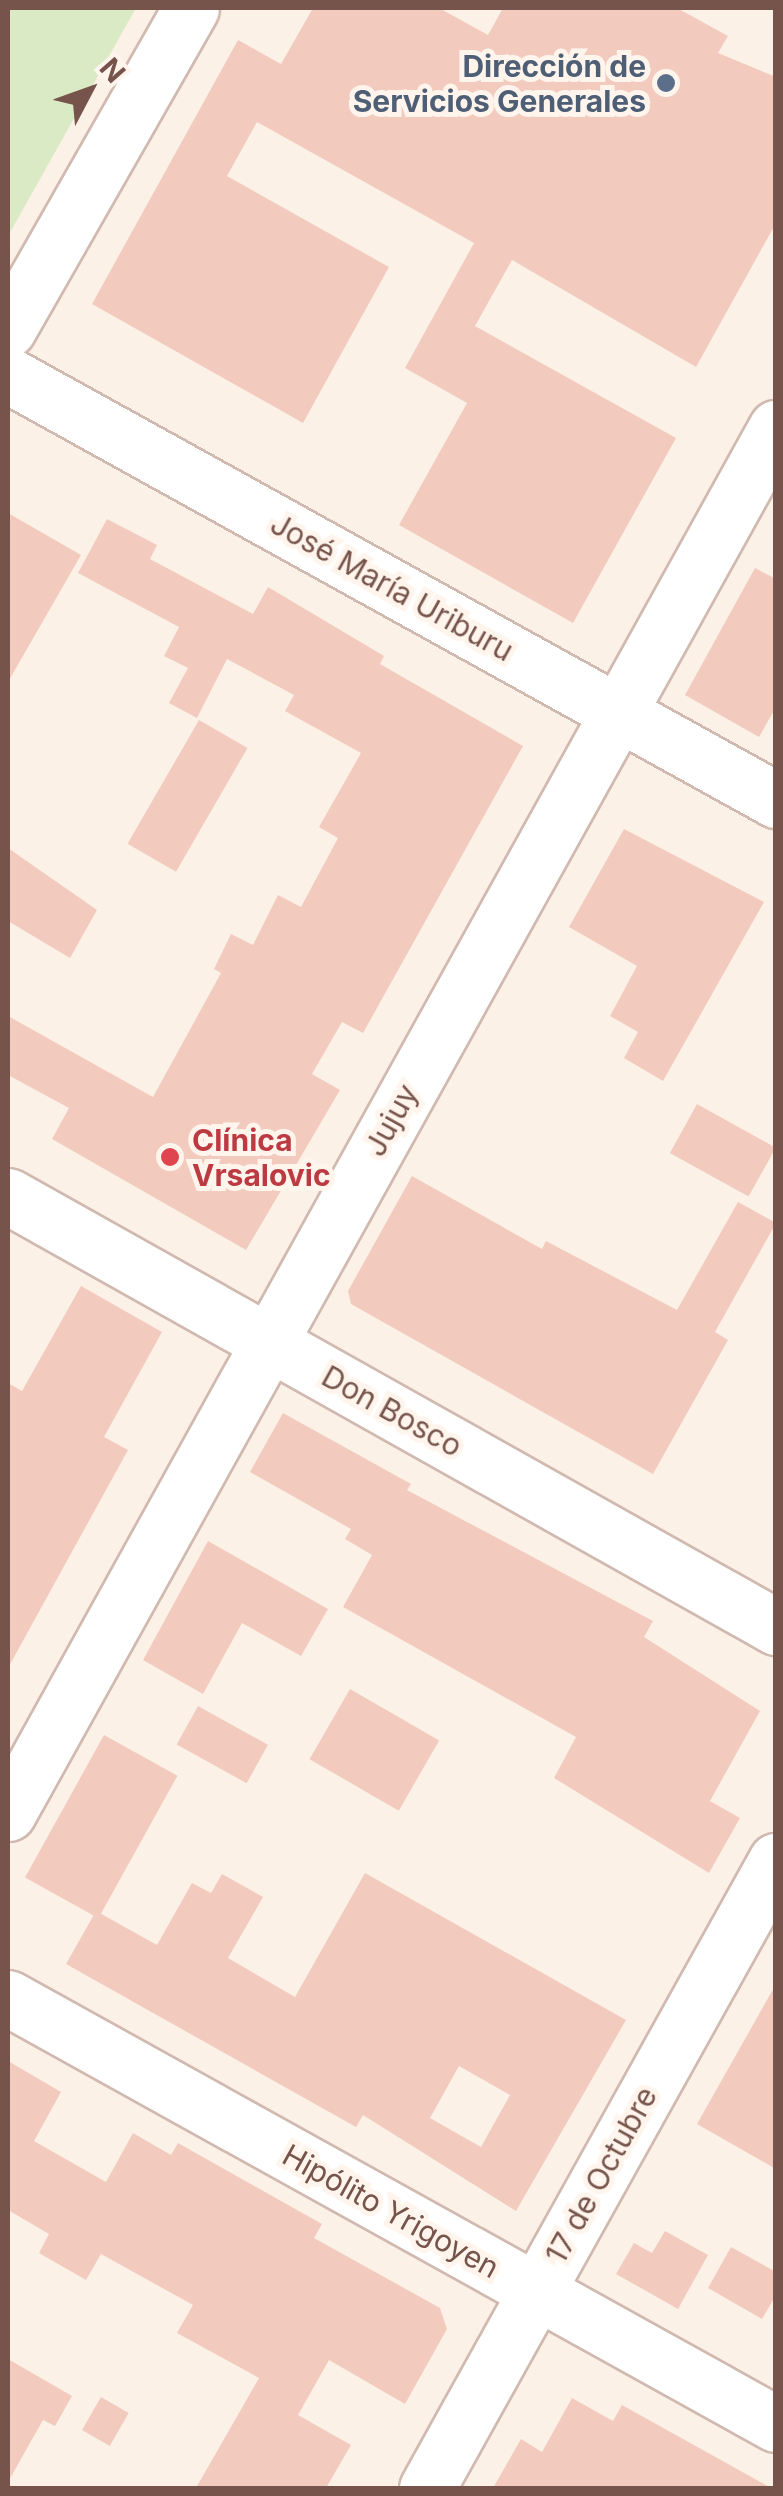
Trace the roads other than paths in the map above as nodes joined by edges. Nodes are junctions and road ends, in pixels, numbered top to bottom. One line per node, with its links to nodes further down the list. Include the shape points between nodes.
1 (191, 8): 2 (street)
2 (8, 329)
3 (8, 375): 5 (street, José María Uriburu)
4 (776, 428): 5 (street, Jujuy)
5 (619, 712): 6 (street, José María Uriburu); 8 (street, Jujuy)
6 (776, 800)
7 (8, 1196): 8 (street, Don Bosco)
8 (268, 1341): 9 (street, Don Bosco); 10 (street, Jujuy)
9 (776, 1627)
10 (8, 1813)
11 (776, 1861): 13 (street, 17 de Octubre)
12 (8, 1998): 13 (street, Hipólito Yrigoyen)
13 (536, 2291): 14 (street, Hipólito Yrigoyen); 15 (street, 17 de Octubre)
14 (776, 2424)
15 (427, 2488)

